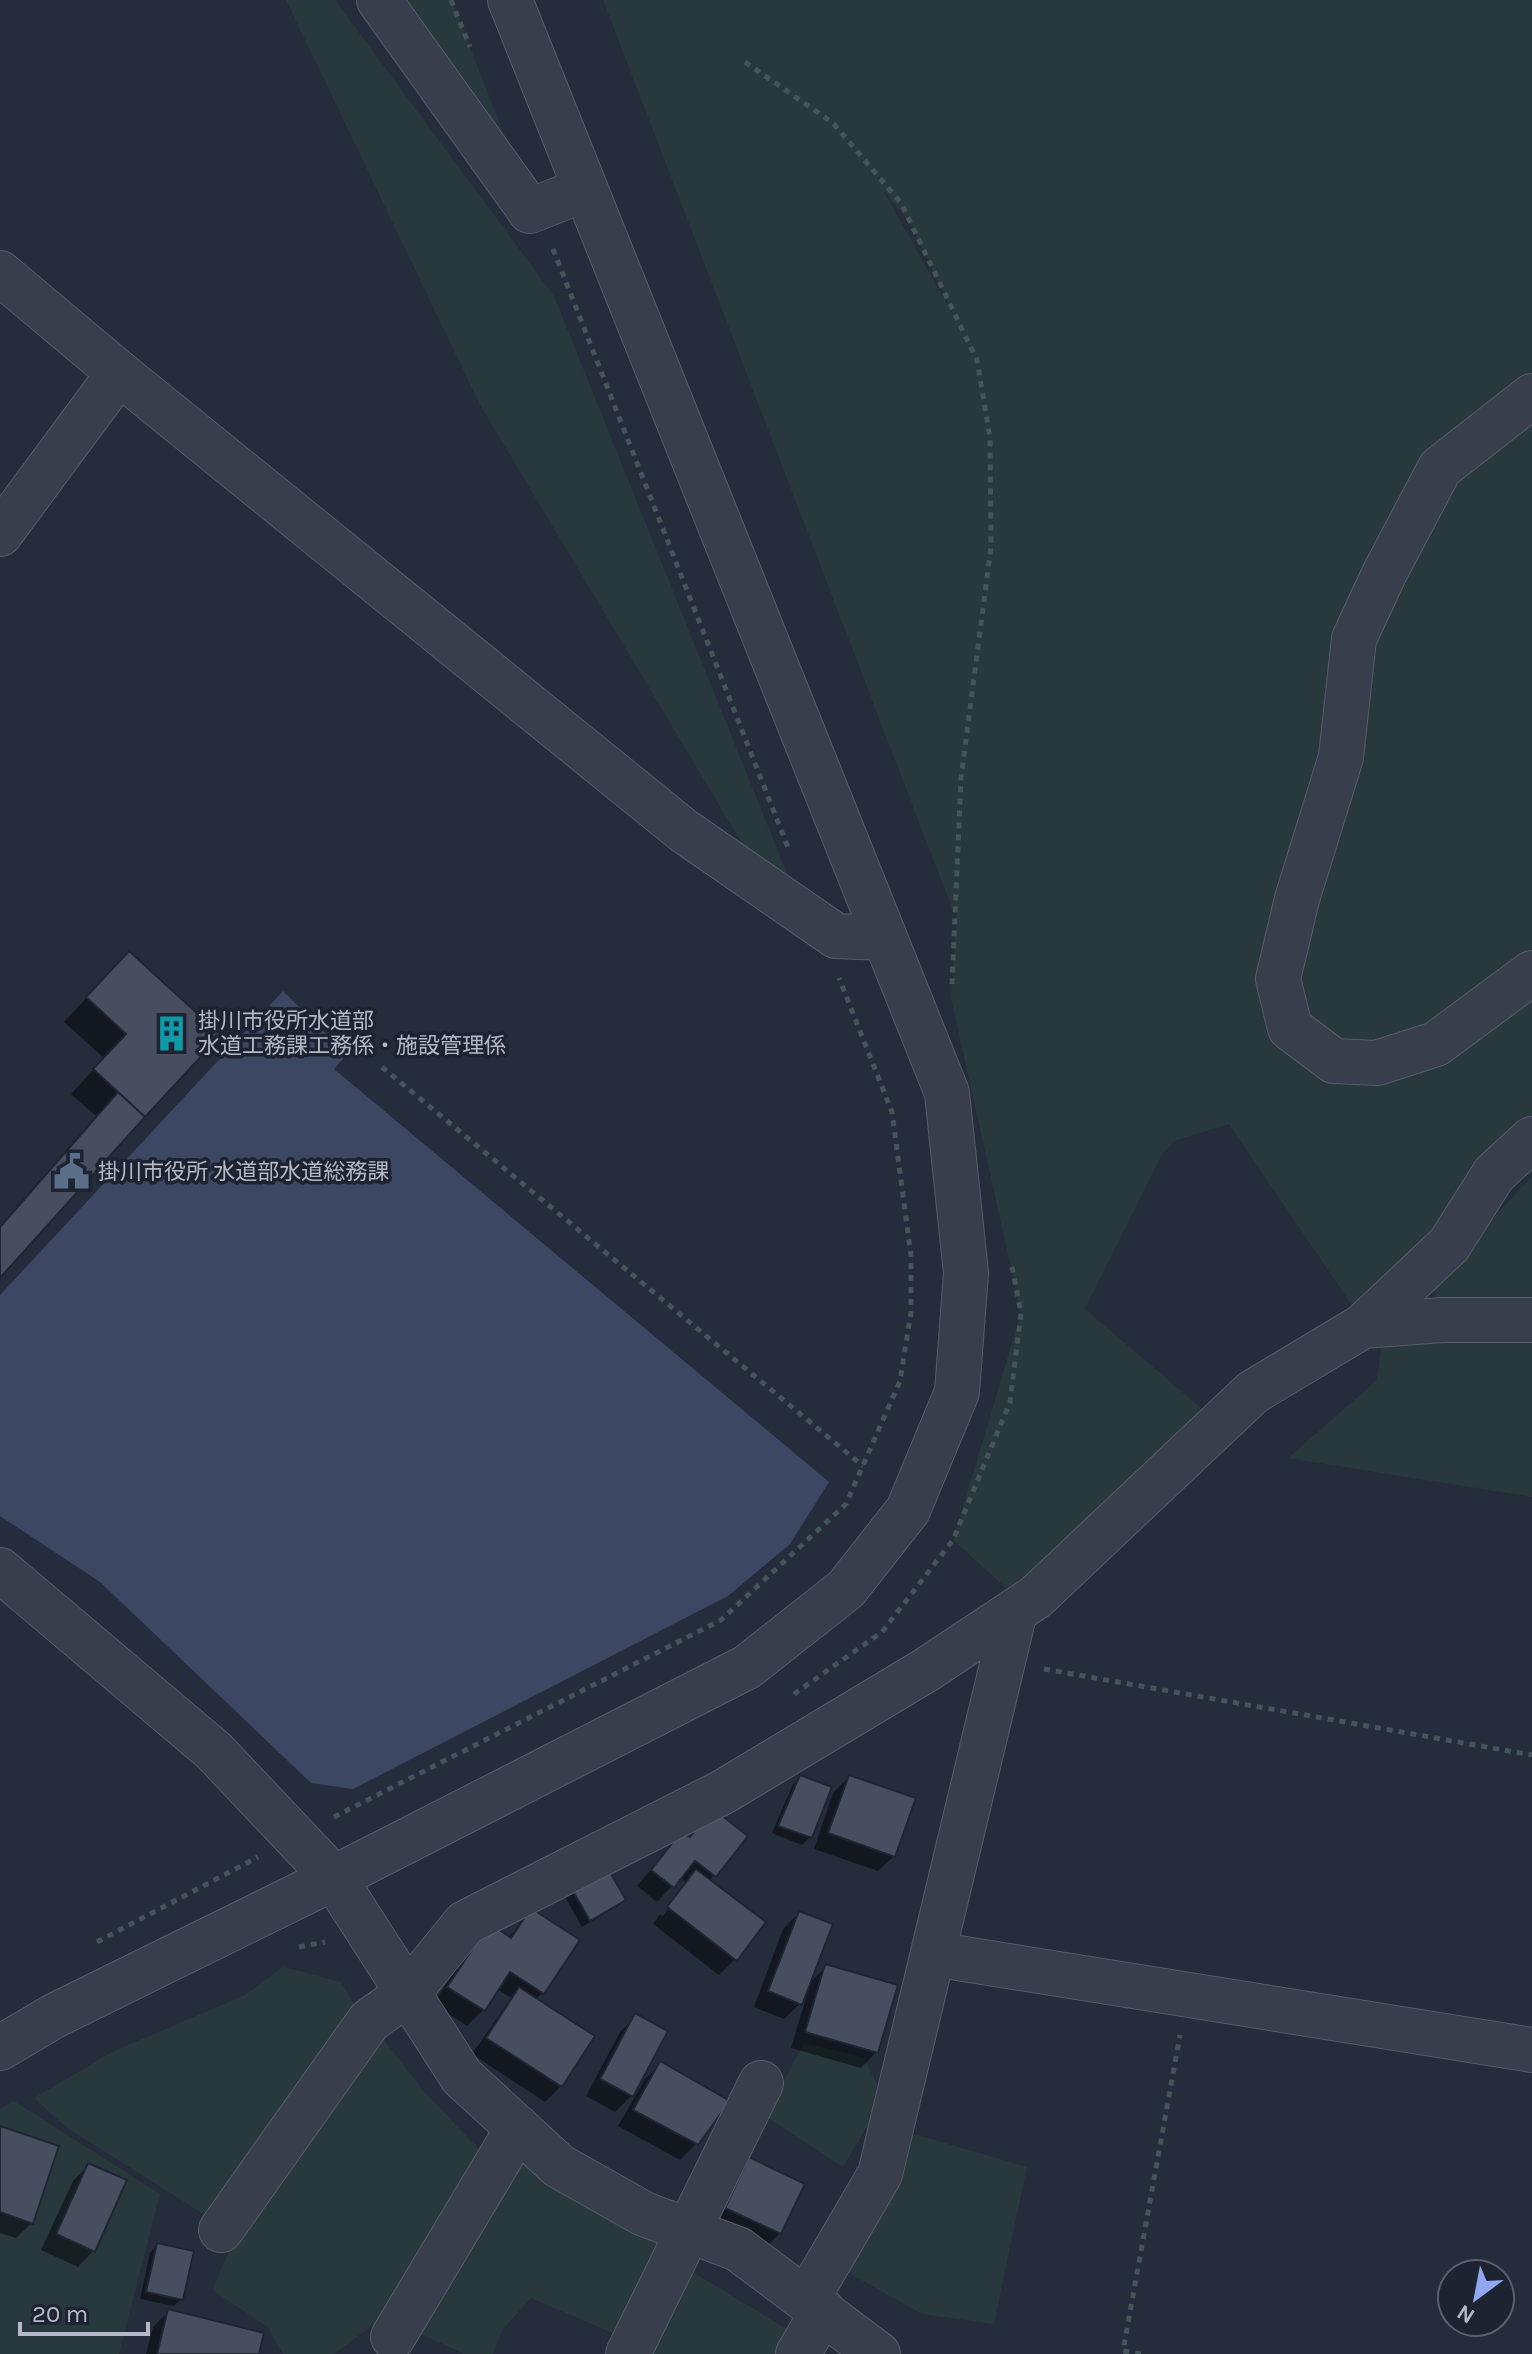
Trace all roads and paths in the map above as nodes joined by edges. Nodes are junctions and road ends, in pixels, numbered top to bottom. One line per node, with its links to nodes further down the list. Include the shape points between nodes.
1 (379, 0): 7 (street, via 530,211)
2 (451, 0): 4 (path)
3 (510, 0): 6 (street)
4 (474, 59)
5 (745, 62): 16 (path, via 833,123 901,203 977,360 990,438 991,547 961,778)
6 (585, 189): 7 (street); 14 (street)
7 (537, 208): 12 (path)
8 (0, 273): 9 (street)
9 (119, 373): 11 (street); 13 (street, via 684,831)
10 (1532, 396): 15 (street, via 1440,468 1354,639 1341,757 1278,979 1290,1028 1334,1061 1377,1063 1436,1044)
11 (0, 534)
12 (789, 850)
13 (818, 923): 14 (street, via 836,936); 22 (path, via 892,1112 911,1256 911,1312 900,1381)
14 (885, 938): 29 (street, via 947,1093 966,1273 957,1392 908,1510 846,1589 747,1667)
15 (1532, 973)
16 (951, 998)
17 (382, 1067): 22 (path)
18 (1532, 1139): 21 (street, via 1494,1174 1449,1245)
19 (1011, 1261): 26 (path, via 1021,1313 1010,1402 953,1540 882,1632)
20 (1532, 1320): 21 (street)
21 (1363, 1326): 24 (street, via 1253,1392)
22 (863, 1466): 28 (path, via 846,1504 721,1620)
23 (0, 1570): 28 (street, via 214,1751)
24 (1015, 1611): 25 (street); 34 (street, via 723,1792 465,1923)
25 (1003, 1662): 27 (path); 33 (street)
26 (784, 1701)
27 (1532, 1755)
28 (295, 1837): 29 (street); 31 (path)
29 (334, 1878): 30 (street); 36 (street, via 54,2016)
30 (369, 1936): 32 (path); 34 (street)
31 (92, 1945)
32 (289, 1952)
33 (933, 1954): 35 (street); 42 (street, via 880,2174)
34 (408, 1993): 39 (street, via 462,2077); 40 (street, via 369,2021)
35 (1187, 1995): 37 (street); 47 (path, via 1123,2351)
36 (0, 2048)
37 (1532, 2050)
38 (761, 2083): 41 (street)
39 (518, 2128): 41 (street, via 559,2166 644,2214); 43 (street)
40 (221, 2230)
41 (689, 2231): 42 (street, via 738,2249); 44 (street)
42 (815, 2305): 45 (street); 46 (street)
43 (393, 2337)
44 (628, 2354)
45 (798, 2354)
46 (878, 2354)
47 (1141, 2354)

